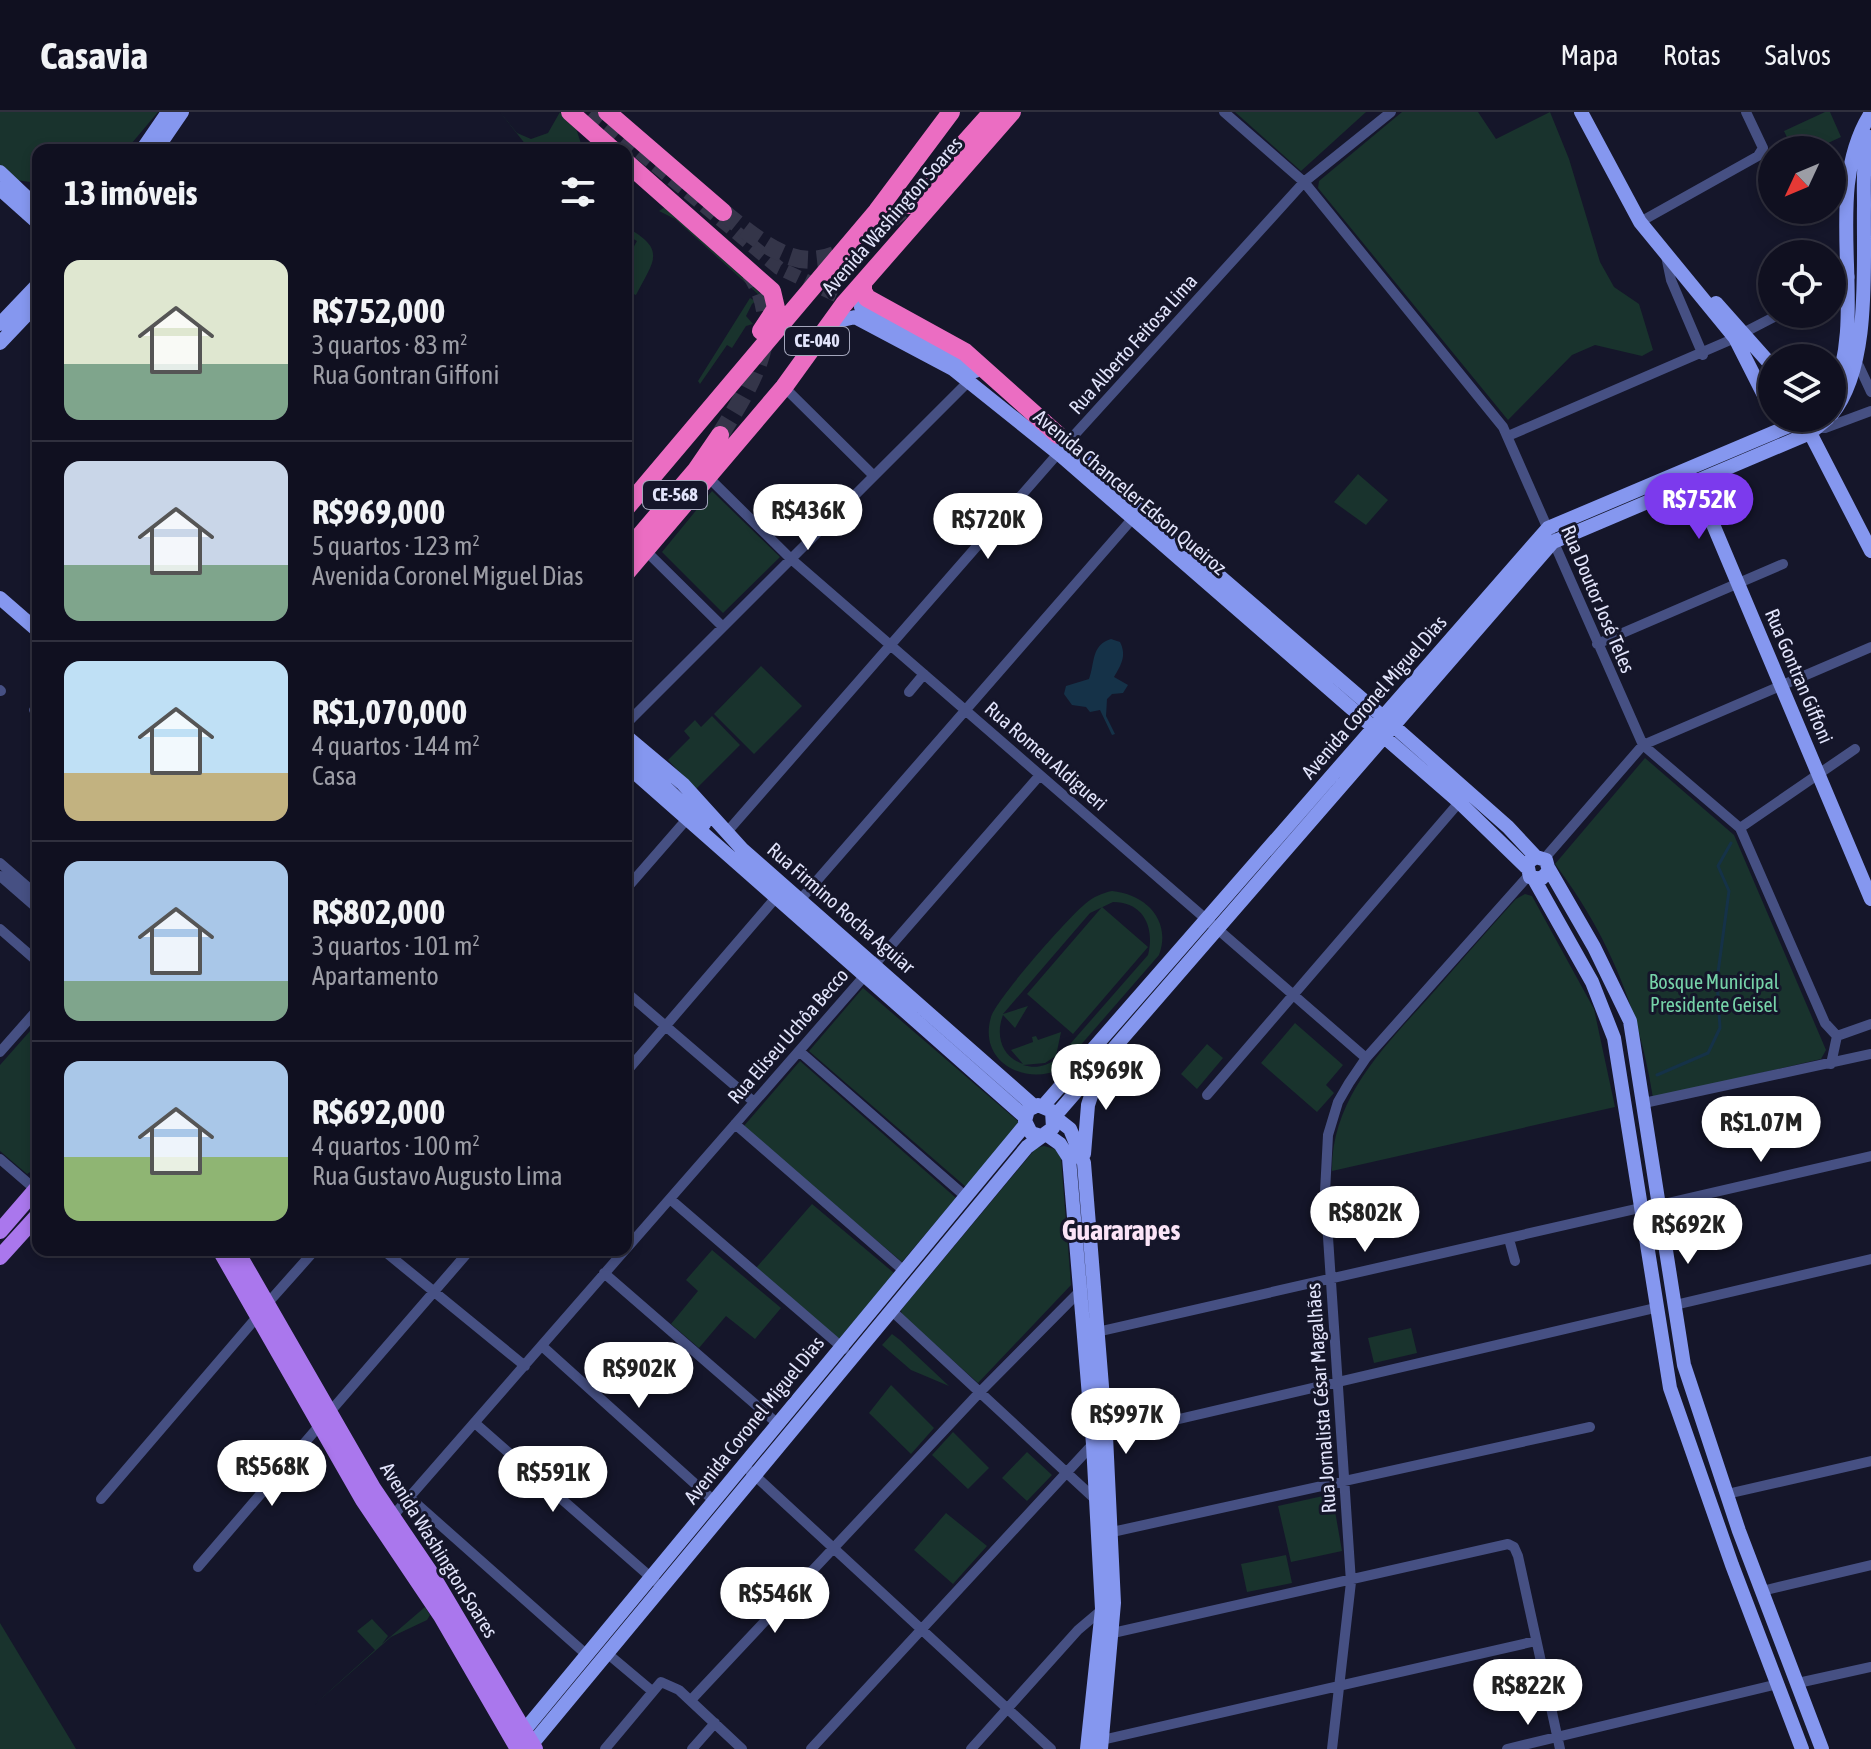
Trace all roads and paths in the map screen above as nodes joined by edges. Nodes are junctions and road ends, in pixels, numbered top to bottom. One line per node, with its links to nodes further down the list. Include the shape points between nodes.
1 (168, 112): 14 (main road)
2 (182, 112): 15 (main road)
3 (570, 112): 16 (highway)
4 (607, 112): 23 (highway)
5 (951, 112): 56 (highway, Avenida Washington Soares / CE-040, via 877,211)
6 (992, 112): 22 (highway)
7 (1012, 112): 28 (highway, Avenida Washington Soares / CE-040)
8 (1224, 112): 19 (street, Rua Doutor José Teles)
9 (1391, 112): 19 (street, Rua Alberto Feitosa Lima)
10 (1581, 112): 25 (main road)
11 (1746, 112): 25 (street, via 1763,148 1758,156)
12 (1871, 113): 27 (main road, via 1853,153)
13 (1871, 137): 27 (main road, via 1864,169)
14 (146, 144)
15 (160, 144)
16 (606, 144)
17 (632, 167): 57 (highway, CE-568, via 766,285 777,303 760,333 665,450)
18 (0, 172): 21 (main road)
19 (1304, 182): 51 (street, Rua Doutor José Teles); 52 (street, Rua Alberto Feitosa Lima)
20 (0, 189): 24 (main road)
21 (32, 202)
22 (909, 205)
23 (723, 212)
24 (32, 218)
25 (1640, 222): 26 (main road)
26 (1666, 256): 34 (main road); 37 (street)
27 (1861, 272): 38 (main road); 39 (main road)
28 (863, 282): 32 (highway, Avenida Washington Soares / CE-040); 52 (highway, via 867,298 973,358)
29 (29, 307): 31 (main road); 35 (main road)
30 (861, 307): 52 (main road, via 959,359)
31 (0, 324)
32 (830, 324): 41 (main road, Avenida Chanceler Edson Queiroz, via 855,317); 42 (highway, Avenida Washington Soares / CE-040)
33 (1758, 326): 34 (street)
34 (1740, 335): 36 (main road); 37 (street); 40 (main road)
35 (0, 343)
36 (1758, 352)
37 (1703, 355): 51 (street)
38 (1846, 365)
39 (1859, 366): 43 (street); 44 (main road)
40 (1758, 378)
41 (969, 381): 52 (main road, Avenida Chanceler Edson Queiroz); 53 (street)
42 (784, 387): 53 (street); 55 (highway, Avenida Washington Soares / CE-040)
43 (1871, 392)
44 (1846, 394)
45 (1871, 411): 46 (street, Avenida Coronel Miguel Dias)
46 (1846, 415)
47 (1766, 432): 54 (main road, Avenida Coronel Miguel Dias)
48 (1791, 432): 54 (main road, Avenida Coronel Miguel Dias)
49 (1820, 432): 62 (main road)
50 (720, 435): 60 (highway, CE-568)
51 (1508, 436): 59 (street, Rua Doutor José Teles)
52 (1062, 444): 58 (main road, Avenida Chanceler Edson Queiroz); 69 (main road, Avenida Chanceler Edson Queiroz); 73 (street, Rua Alberto Feitosa Lima)
53 (874, 476): 63 (street)
54 (1693, 476): 59 (main road, Avenida Coronel Miguel Dias); 66 (main road, Rua Gontran Giffoni)
55 (708, 477): 61 (highway, Avenida Washington Soares / CE-040); 63 (street, Rua Romeu Aldigueri)
56 (632, 500)
57 (632, 500)
58 (1133, 518): 67 (main road, Avenida Chanceler Edson Queiroz); 79 (street)
59 (1551, 535): 72 (street, Rua Doutor José Teles); 81 (main road, Avenida Coronel Miguel Dias)
60 (632, 545)
61 (645, 550): 65 (highway, Avenida Washington Soares / CE-040); 71 (street)
62 (1871, 551)
63 (790, 558): 71 (street); 73 (street, Rua Romeu Aldigueri)
64 (1783, 564): 66 (street)
65 (632, 566)
66 (1738, 583): 72 (street); 77 (main road, Rua Gontran Giffoni)
67 (1220, 594): 69 (main road); 75 (main road, Avenida Chanceler Edson Queiroz)
68 (0, 598): 70 (main road)
69 (1257, 607): 75 (main road, Avenida Chanceler Edson Queiroz)
70 (32, 626)
71 (723, 627): 80 (street)
72 (1597, 644): 83 (street, Rua Doutor José Teles)
73 (891, 645): 76 (street, Rua Romeu Aldigueri); 92 (street, Rua Alberto Feitosa Lima)
74 (1871, 647): 77 (street, Rua Jornalista César Magalhães)
75 (1321, 672): 81 (main road, Avenida Chanceler Edson Queiroz)
76 (924, 674): 78 (street); 79 (street, Rua Romeu Aldigueri)
77 (1781, 685): 83 (street, Rua Jornalista César Magalhães); 87 (main road, Rua Gontran Giffoni)
78 (909, 692)
79 (966, 711): 88 (street, Rua Romeu Aldigueri); 100 (street)
80 (632, 718)
81 (1383, 727): 89 (main road, Avenida Chanceler Edson Queiroz); 102 (main road, Avenida Coronel Miguel Dias)
82 (632, 741): 92 (main road, Rua Firmino Rocha Aguiar, via 683,784)
83 (1643, 745): 91 (street, Rua Doutor José Teles); 94 (street, Rua Jornalista César Magalhães)
84 (1855, 749): 87 (street)
85 (632, 755): 93 (main road, via 682,800)
86 (632, 770): 90 (main road, Rua Firmino Rocha Aguiar)
87 (1819, 773): 91 (street); 99 (main road, Rua Gontran Giffoni)
88 (1040, 775): 102 (street, Rua Romeu Aldigueri); 105 (street, Rua Eliseu Uchôa Becco)
89 (1464, 797): 94 (main road, Avenida Chanceler Edson Queiroz); 106 (street)
90 (687, 819): 93 (main road, Rua Firmino Rocha Aguiar); 96 (street)
91 (1740, 828): 111 (street, Rua Doutor José Teles, via 1825,1023)
92 (727, 832): 98 (main road, Rua Firmino Rocha Aguiar)
93 (729, 855): 98 (main road, Rua Firmino Rocha Aguiar)
94 (1536, 868): 116 (street, Rua Jornalista César Magalhães); 121 (main road, via 1623,1003 1635,1039); 122 (main road, via 1603,1005)
95 (1, 870): 97 (street); 101 (street)
96 (632, 882)
97 (32, 892)
98 (781, 892): 100 (main road, Rua Firmino Rocha Aguiar); 105 (main road, Rua Firmino Rocha Aguiar); 110 (street)
99 (1871, 899)
100 (800, 900): 105 (main road, Rua Firmino Rocha Aguiar)
101 (32, 903)
102 (1212, 924): 106 (street, Rua Romeu Aldigueri); 115 (main road, Avenida Coronel Miguel Dias); 123 (main road, Avenida Coronel Miguel Dias)
103 (0, 929): 104 (street)
104 (32, 957)
105 (870, 970): 112 (street, Rua Eliseu Uchôa Becco); 123 (main road, Rua Firmino Rocha Aguiar)
106 (1292, 996): 116 (street, Rua Romeu Aldigueri); 119 (street)
107 (632, 997): 110 (street)
108 (32, 1016): 113 (street)
109 (1871, 1024): 111 (street)
110 (665, 1027): 118 (street); 120 (street)
111 (1837, 1036): 117 (street)
112 (799, 1051): 120 (street, Rua Eliseu Uchôa Becco); 133 (street)
113 (0, 1052)
114 (1871, 1054): 117 (street)
115 (1104, 1056): 123 (main road, Avenida Coronel Miguel Dias); 130 (main road, via 1088,1105)
116 (1366, 1058): 156 (street, Rua Jornalista César Magalhães, via 1338,1102 1328,1135)
117 (1831, 1064): 121 (street)
118 (632, 1065)
119 (1207, 1095)
120 (754, 1102): 124 (street, Rua Eliseu Uchôa Becco)
121 (1645, 1107): 122 (main road); 126 (main road)
122 (1627, 1113): 128 (main road)
123 (1040, 1114): 125 (main road, Avenida Coronel Miguel Dias, via 1053,1128); 125 (main road, via 1031,1133); 130 (main road, via 1070,1129); 133 (main road, Avenida Coronel Miguel Dias)
124 (735, 1124): 134 (street, Rua Eliseu Uchôa Becco); 154 (street)
125 (1044, 1135): 157 (main road, via 1069,1158); 162 (main road, Avenida Coronel Miguel Dias, via 1027,1147)
126 (1651, 1153): 128 (main road); 136 (main road)
127 (1871, 1156): 136 (street)
128 (1633, 1157): 137 (main road)
129 (0, 1159): 131 (street)
130 (1084, 1163): 157 (main road)
131 (32, 1184)
132 (32, 1194): 135 (main road)
133 (965, 1196): 154 (main road, Avenida Coronel Miguel Dias)
134 (670, 1199): 142 (street, Rua Eliseu Uchôa Becco); 165 (street)
135 (25, 1203): 138 (main road); 140 (main road)
136 (1659, 1205): 159 (main road)
137 (1640, 1208): 143 (street); 160 (main road)
138 (32, 1209)
139 (32, 1221): 145 (main road)
140 (0, 1231)
141 (632, 1235): 142 (street)
142 (636, 1238): 144 (street, Rua Eliseu Uchôa Becco)
143 (1509, 1239): 153 (street); 156 (street)
144 (632, 1242)
145 (1, 1253)
146 (224, 1256): 161 (main road, Avenida Washington Soares)
147 (239, 1256): 161 (main road, Avenida Washington Soares)
148 (310, 1256): 161 (street)
149 (390, 1256): 158 (street)
150 (465, 1256): 158 (street)
151 (619, 1256): 155 (street, Rua Eliseu Uchôa Becco)
152 (1871, 1259): 159 (street)
153 (1515, 1261)
154 (903, 1270): 165 (main road, Avenida Coronel Miguel Dias)
155 (604, 1273): 164 (street, Rua Eliseu Uchôa Becco); 172 (street)
156 (1330, 1280): 163 (street); 168 (street, Rua Jornalista César Magalhães)
157 (1087, 1288): 163 (main road); 169 (street); 175 (main road)
158 (434, 1291): 167 (street); 170 (street)
159 (1675, 1305): 180 (main road, via 1684,1365)
160 (1655, 1308): 168 (street); 188 (main road, via 1670,1388)
161 (262, 1310): 170 (main road, Avenida Washington Soares); 182 (street)
162 (892, 1311): 166 (main road, Avenida Coronel Miguel Dias); 169 (street)
163 (1097, 1332): 174 (main road)
164 (542, 1346): 167 (street, Rua Eliseu Uchôa Becco); 184 (street)
165 (840, 1346): 166 (street); 172 (main road, Avenida Coronel Miguel Dias)
166 (853, 1357): 177 (main road, Avenida Coronel Miguel Dias)
167 (525, 1366): 171 (street, Rua Eliseu Uchôa Becco)
168 (1338, 1381): 174 (street); 179 (street, Rua Jornalista César Magalhães)
169 (979, 1393): 178 (street); 190 (street)
170 (324, 1420): 185 (main road, Avenida Washington Soares); 195 (street); 215 (main road, Avenida Washington Soares, via 363,1500)
171 (476, 1424): 181 (street, Rua Eliseu Uchôa Becco); 196 (street)
172 (778, 1424): 177 (main road, Avenida Coronel Miguel Dias)
173 (1590, 1427): 179 (street)
174 (1106, 1436): 187 (main road)
175 (1093, 1444): 178 (street); 183 (main road)
176 (1871, 1461): 180 (street)
177 (749, 1470): 184 (main road, Avenida Coronel Miguel Dias); 190 (street); 191 (main road, Avenida Coronel Miguel Dias)
178 (1067, 1472): 183 (street); 201 (street)
179 (1346, 1480): 187 (street); 197 (street, Rua Jornalista César Magalhães)
180 (1727, 1494): 186 (main road)
181 (410, 1498): 185 (street, Rua Eliseu Uchôa Becco); 205 (street)
182 (101, 1499)
183 (1095, 1499): 200 (main road)
184 (713, 1500): 189 (main road, Avenida Coronel Miguel Dias)
185 (392, 1517): 215 (main road, Avenida Washington Soares, via 432,1575)
186 (1739, 1531): 188 (main road); 192 (main road)
187 (1112, 1532): 200 (main road)
188 (1722, 1537): 193 (main road)
189 (682, 1539): 191 (main road); 196 (main road, Avenida Coronel Miguel Dias)
190 (835, 1547): 201 (street); 211 (street)
191 (695, 1549): 198 (main road, Avenida Coronel Miguel Dias)
192 (1750, 1558): 193 (main road); 199 (main road)
193 (1732, 1565): 208 (main road)
194 (1871, 1565): 199 (street)
195 (198, 1567)
196 (651, 1577): 198 (street); 205 (main road, Avenida Coronel Miguel Dias)
197 (1351, 1582): 202 (street); 203 (street, via 1511,1545 1518,1556); 209 (street, Rua Jornalista César Magalhães)
198 (664, 1588): 204 (main road, Avenida Coronel Miguel Dias)
199 (1762, 1591): 207 (main road)
200 (1108, 1606): 202 (main road); 212 (street); 223 (main road)
201 (921, 1628): 212 (street); 220 (street)
202 (1113, 1633): 216 (main road)
203 (1536, 1641): 209 (street); 214 (street)
204 (608, 1654): 210 (street); 215 (main road, Avenida Coronel Miguel Dias)
205 (587, 1655): 215 (main road, Avenida Coronel Miguel Dias)
206 (1871, 1667): 207 (street)
207 (1798, 1683): 228 (main road)
208 (1778, 1684): 214 (street); 227 (main road)
209 (1340, 1685): 216 (street); 224 (street, Rua Jornalista César Magalhães)
210 (652, 1691): 211 (street, via 661,1682 670,1683); 217 (street)
211 (691, 1700): 213 (street)
212 (1008, 1709): 221 (street); 222 (street)
213 (715, 1723): 218 (street); 219 (street)
214 (1558, 1737): 225 (street); 226 (street)
215 (524, 1743)
216 (1102, 1745)
217 (605, 1749)
218 (692, 1749)
219 (742, 1749)
220 (811, 1749)
221 (971, 1749)
222 (1051, 1749)
223 (1087, 1749)
224 (1332, 1749)
225 (1507, 1749)
226 (1560, 1749)
227 (1802, 1749)
228 (1822, 1749)

